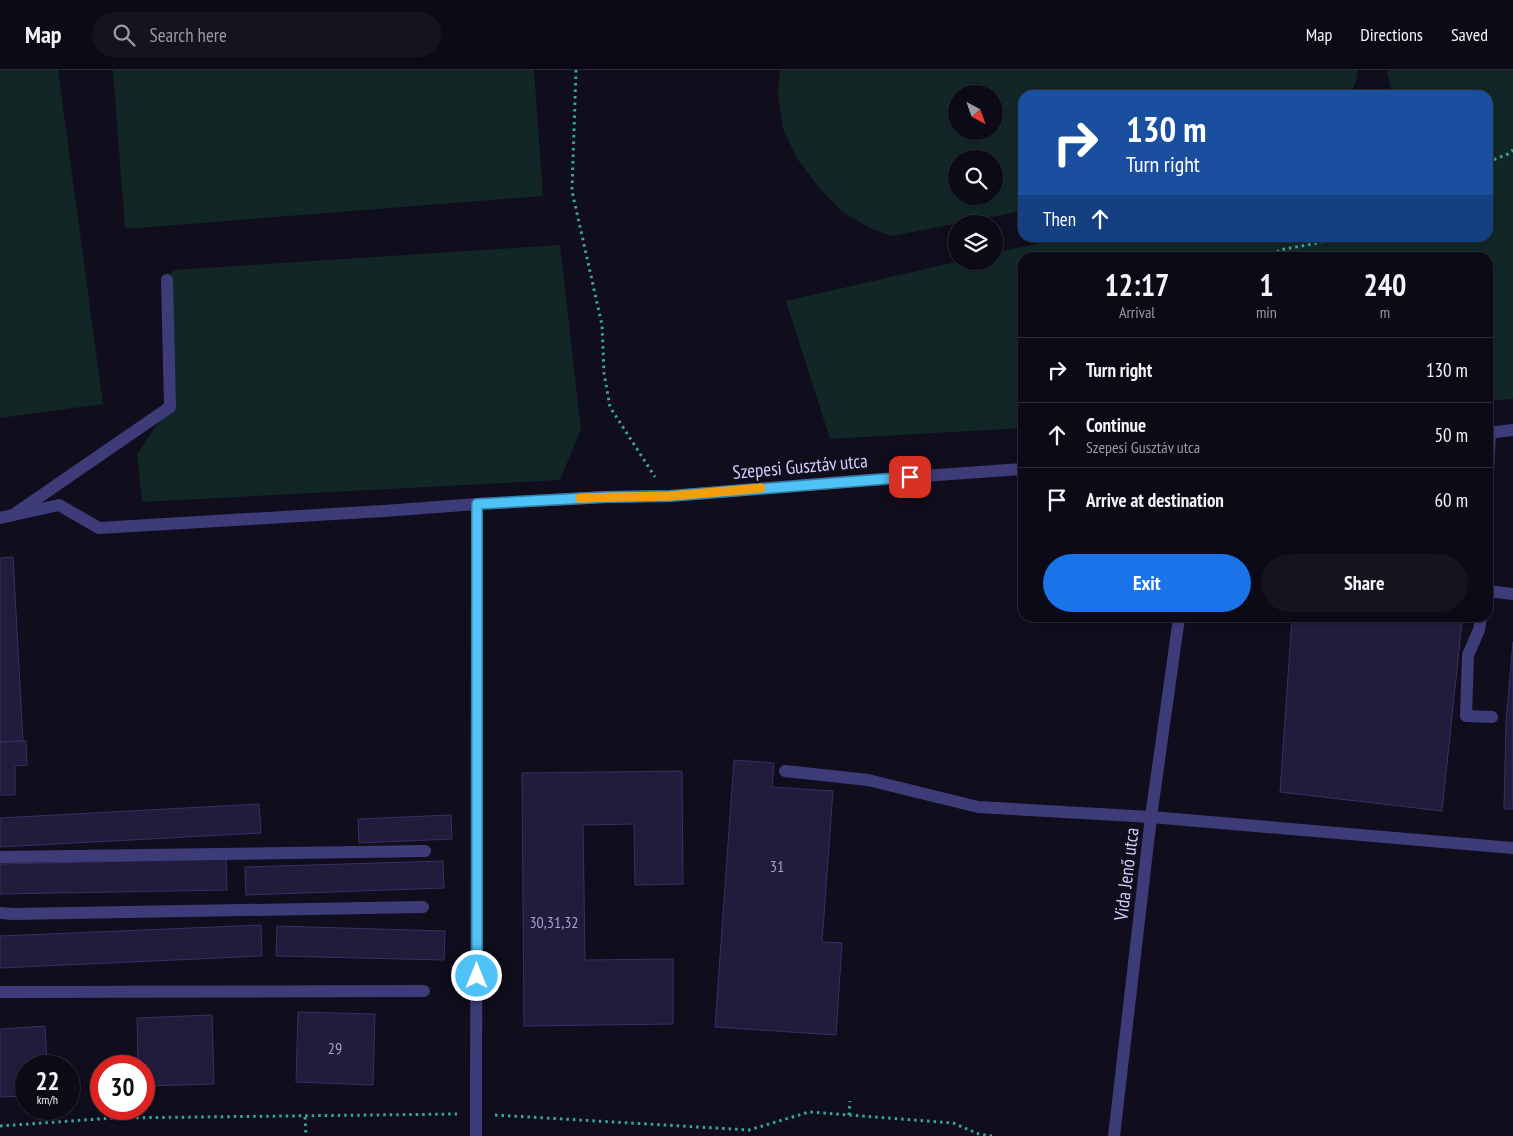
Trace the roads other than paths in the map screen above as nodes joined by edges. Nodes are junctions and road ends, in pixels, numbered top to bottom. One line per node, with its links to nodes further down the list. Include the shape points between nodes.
1 (167, 280): 6 (street, via 170,406)
2 (1513, 430): 3 (street)
3 (1493, 432)
4 (1018, 470): 5 (street, Szepesi Gusztáv utca, via 670,496)
5 (477, 504): 6 (street, Szepesi Gusztáv utca, via 99,528 59,505); 21 (street)
6 (5, 517)
7 (1493, 592): 8 (street)
8 (1513, 594)
9 (1178, 622): 13 (street, Vida Jenő utca)
10 (1481, 622): 11 (street, via 1468,655 1466,716)
11 (1492, 717)
12 (785, 771): 13 (street, via 868,780 978,807)
13 (1151, 817): 14 (street); 22 (street, Vida Jenő utca)
14 (1513, 848)
15 (425, 851): 16 (street)
16 (0, 857)
17 (423, 907): 18 (street)
18 (0, 913)
19 (424, 991): 20 (street)
20 (0, 992)
21 (476, 1136)
22 (1114, 1136)

